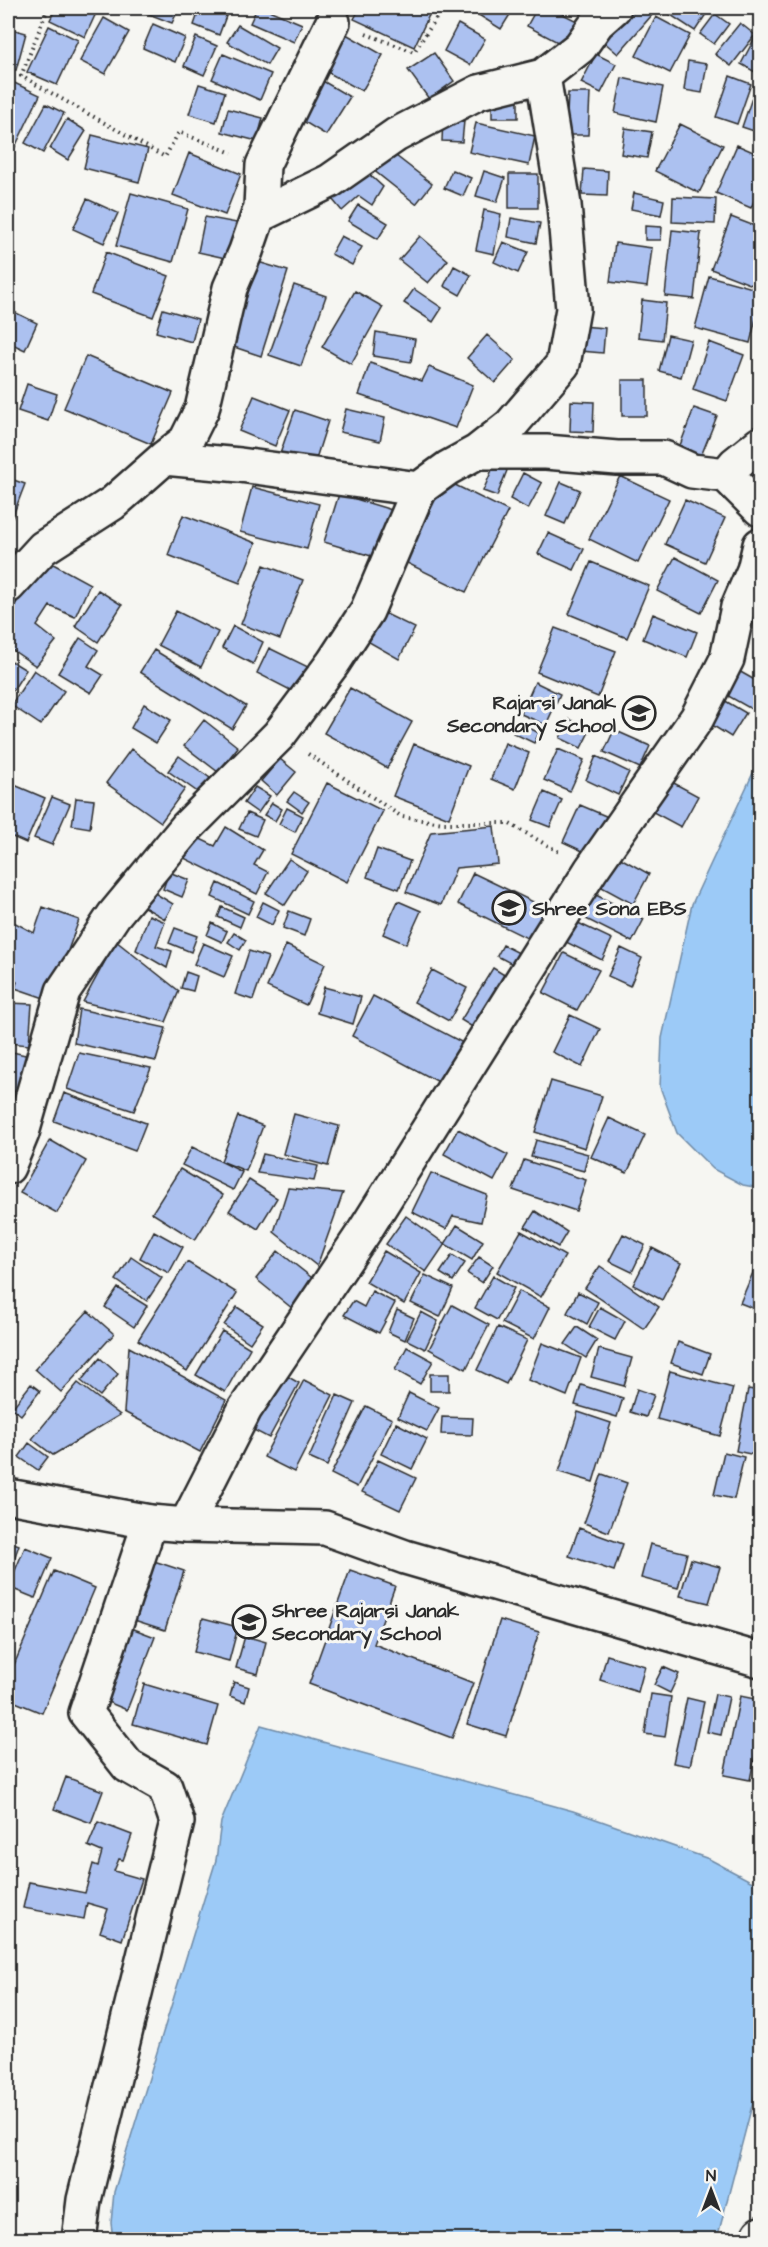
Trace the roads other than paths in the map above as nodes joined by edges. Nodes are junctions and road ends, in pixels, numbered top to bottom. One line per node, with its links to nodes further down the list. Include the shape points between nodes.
1 (614, 8): 3 (street, via 580,47)
2 (333, 22): 4 (street, via 263,165)
3 (543, 76): 4 (street, via 479,92 396,135 330,181); 6 (street, via 564,205 573,309 563,364 510,426)
4 (258, 216): 7 (street, via 230,288 202,409 186,441)
5 (760, 444): 8 (street)
6 (477, 452): 8 (street, via 664,458 692,471); 9 (street)
7 (164, 458): 9 (street); 12 (street, via 113,503 43,548)
8 (726, 476): 10 (street)
9 (419, 489): 13 (street, via 367,611 333,663 279,735 186,828 114,915 63,991 25,1123)
10 (760, 509)
11 (760, 545): 16 (street, via 738,607 727,659 696,718 591,870 364,1232 245,1410)
12 (8, 586)
13 (8, 1167)
14 (8, 1496): 15 (street)
15 (150, 1522): 16 (street); 19 (street, via 86,1713 128,1766 165,1787 177,1822 84,2200)
16 (186, 1525): 17 (street, via 325,1528 405,1557)
17 (760, 1660)
18 (760, 2234): 20 (street)
19 (80, 2240)
20 (757, 2240)

